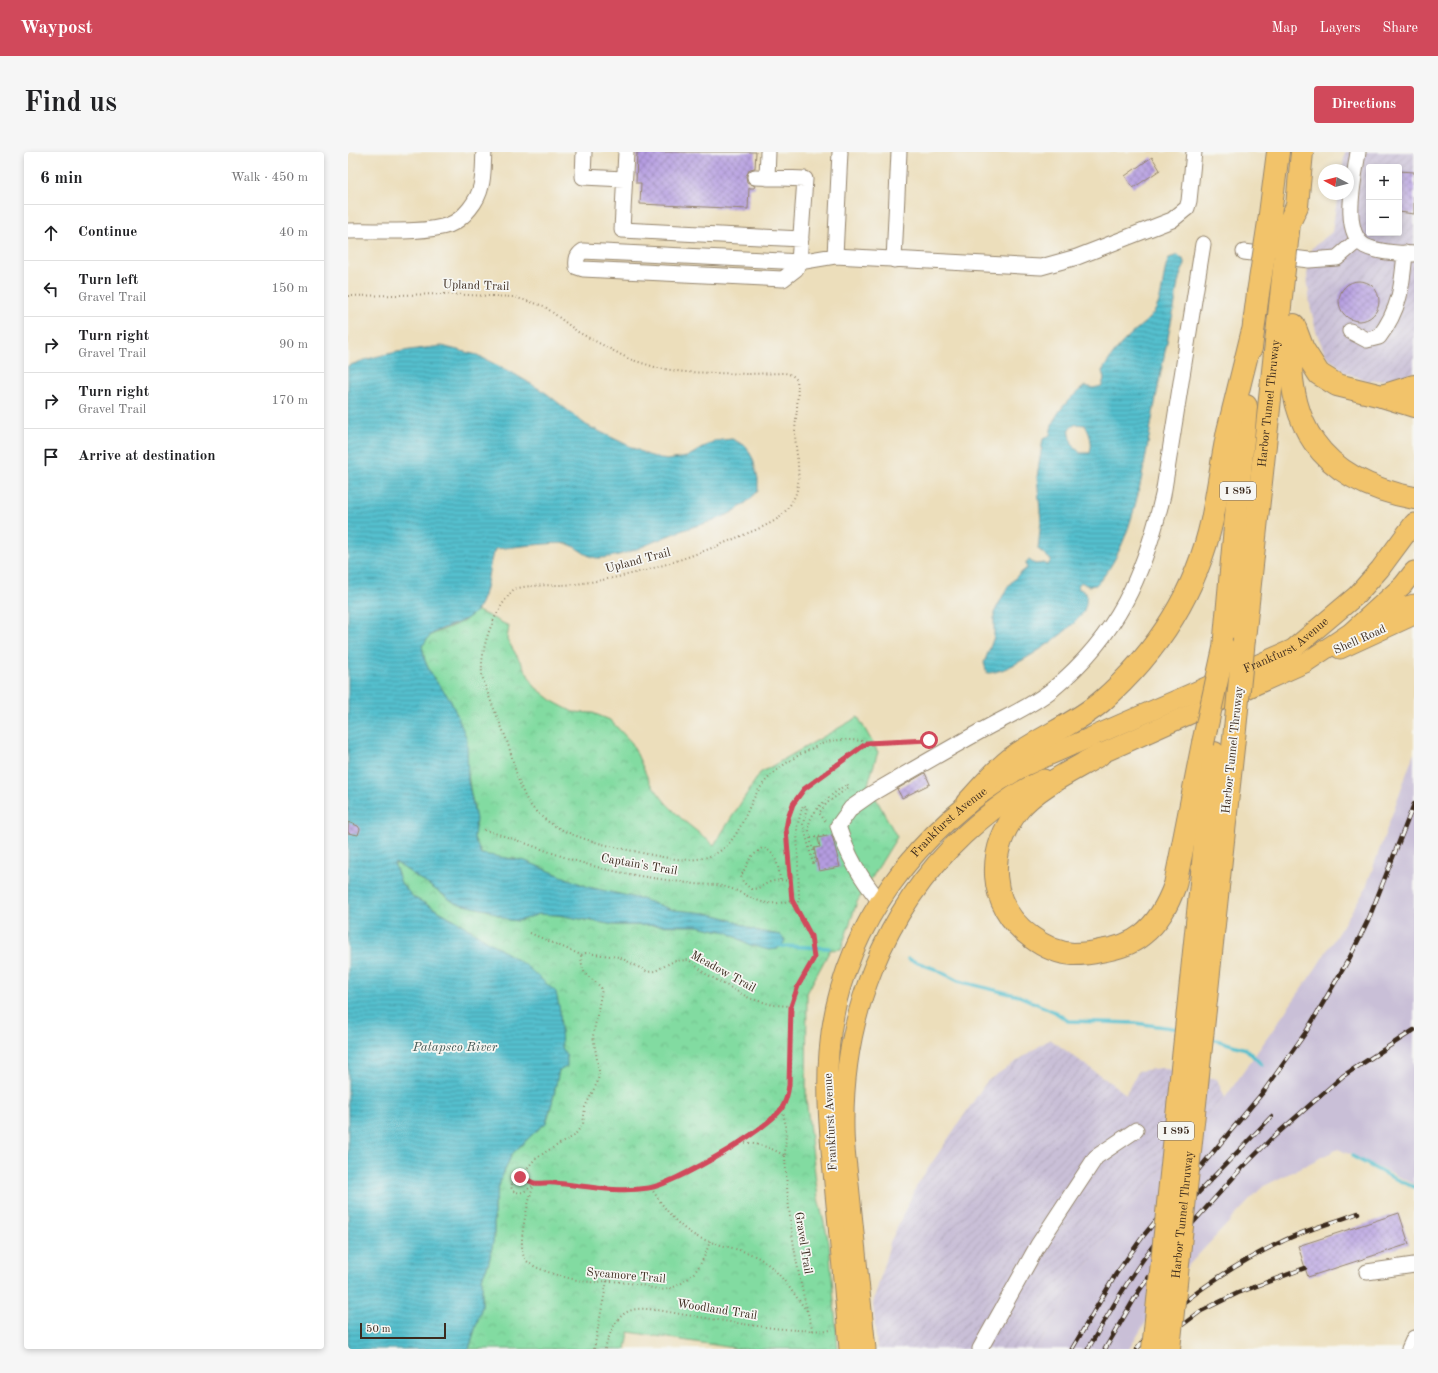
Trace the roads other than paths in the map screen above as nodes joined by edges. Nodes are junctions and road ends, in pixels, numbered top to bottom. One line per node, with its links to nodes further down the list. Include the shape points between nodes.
1 (484, 152): 13 (street, via 481,187 475,201 462,217 450,224 432,229)
2 (584, 152): 11 (street, via 583,177)
3 (626, 152): 11 (street)
4 (768, 152): 14 (street, via 761,177 805,179)
5 (840, 152): 19 (street)
6 (899, 152): 20 (street)
7 (1194, 152): 20 (street, via 1186,208 1172,220 1077,257 1041,267)
8 (1278, 152): 12 (highway, Harbor Tunnel Thruway / I 895)
9 (1302, 152): 12 (highway, Harbor Tunnel Thruway / I 895)
10 (1358, 152): 15 (street, via 1351,209 1351,223)
11 (624, 179): 14 (street, via 622,230)
12 (1289, 219): 22 (highway, Harbor Tunnel Thruway / I 895, bridge); 25 (highway, Harbor Tunnel Thruway / I 895, bridge, via 1258,294)
13 (348, 231)
14 (801, 239): 21 (street)
15 (1358, 240): 17 (street, via 1337,258 1309,260); 18 (street, via 1366,246 1382,251)
16 (1203, 244): 40 (street, via 1163,495 1153,536 1137,580 1120,613 1097,644 1052,690 851,808 838,826 858,874)
17 (1244, 252)
18 (1409, 254): 24 (street, via 1402,288 1391,321 1379,337 1367,340)
19 (835, 256): 20 (street); 21 (street)
20 (894, 260)
21 (799, 262): 21 (street, via 583,251 576,261 577,267 583,269 783,279 796,269)
22 (1288, 298): 23 (highway); 36 (highway, Harbor Tunnel Thruway / I 895, bridge, via 1244,639)
23 (1293, 320): 27 (highway, via 1302,349 1319,374 1337,386); 29 (highway, via 1289,355 1294,396 1306,431 1316,446 1330,462 1348,475 1385,491)
24 (1350, 331)
25 (1252, 334): 36 (highway, Harbor Tunnel Thruway / I 895, bridge); 38 (highway, via 1228,431 1204,550 1195,577 1170,624 1127,677 1100,702 1009,760)
26 (1414, 386): 27 (highway)
27 (1382, 396): 28 (highway)
28 (1414, 406)
29 (1414, 498)
30 (1414, 522): 35 (main road, Frankfurst Avenue, via 1380,569)
31 (1414, 571): 33 (main road, Frankfurst Avenue)
32 (1414, 604): 33 (main road, Shell Road, via 1396,610)
33 (1375, 612): 35 (main road, Frankfurst Avenue, via 1350,633)
34 (1414, 615): 35 (main road, Shell Road, via 1354,644)
35 (1299, 656): 37 (main road, Frankfurst Avenue); 38 (main road, Frankfurst Avenue, via 1025,766)
36 (1218, 737): 37 (highway, via 1176,885 1167,906 1142,936 1129,943 1108,950 1073,954 1039,942 1012,918 999,896 996,862 1000,843 1010,821 1030,797); 41 (highway, Harbor Tunnel Thruway / I 895)
37 (1099, 755): 39 (main road, Frankfurst Avenue, via 1032,784 1008,799 979,821 943,855)
38 (967, 803): 40 (main road, Frankfurst Avenue, via 926,840)
39 (920, 883): 40 (main road, via 901,899); 42 (main road, Frankfurst Avenue, via 881,947 868,978)
40 (879, 900): 42 (main road, via 884,913 855,987 850,1020); 47 (main road, Frankfurst Avenue, via 846,971 835,1011 829,1050 829,1131)
41 (1207, 914): 50 (highway, Harbor Tunnel Thruway / I 895, bridge); 51 (highway, Harbor Tunnel Thruway / I 895, bridge)
42 (852, 1038): 48 (main road, Frankfurst Avenue, via 845,1090 844,1130)
43 (1136, 1130): 49 (street, via 1096,1157 1038,1245)
44 (1414, 1265): 45 (street)
45 (1367, 1272)
46 (1414, 1338): 52 (street)
47 (850, 1349)
48 (866, 1349)
49 (980, 1349)
50 (1153, 1349)
51 (1169, 1349)
52 (1408, 1349)

